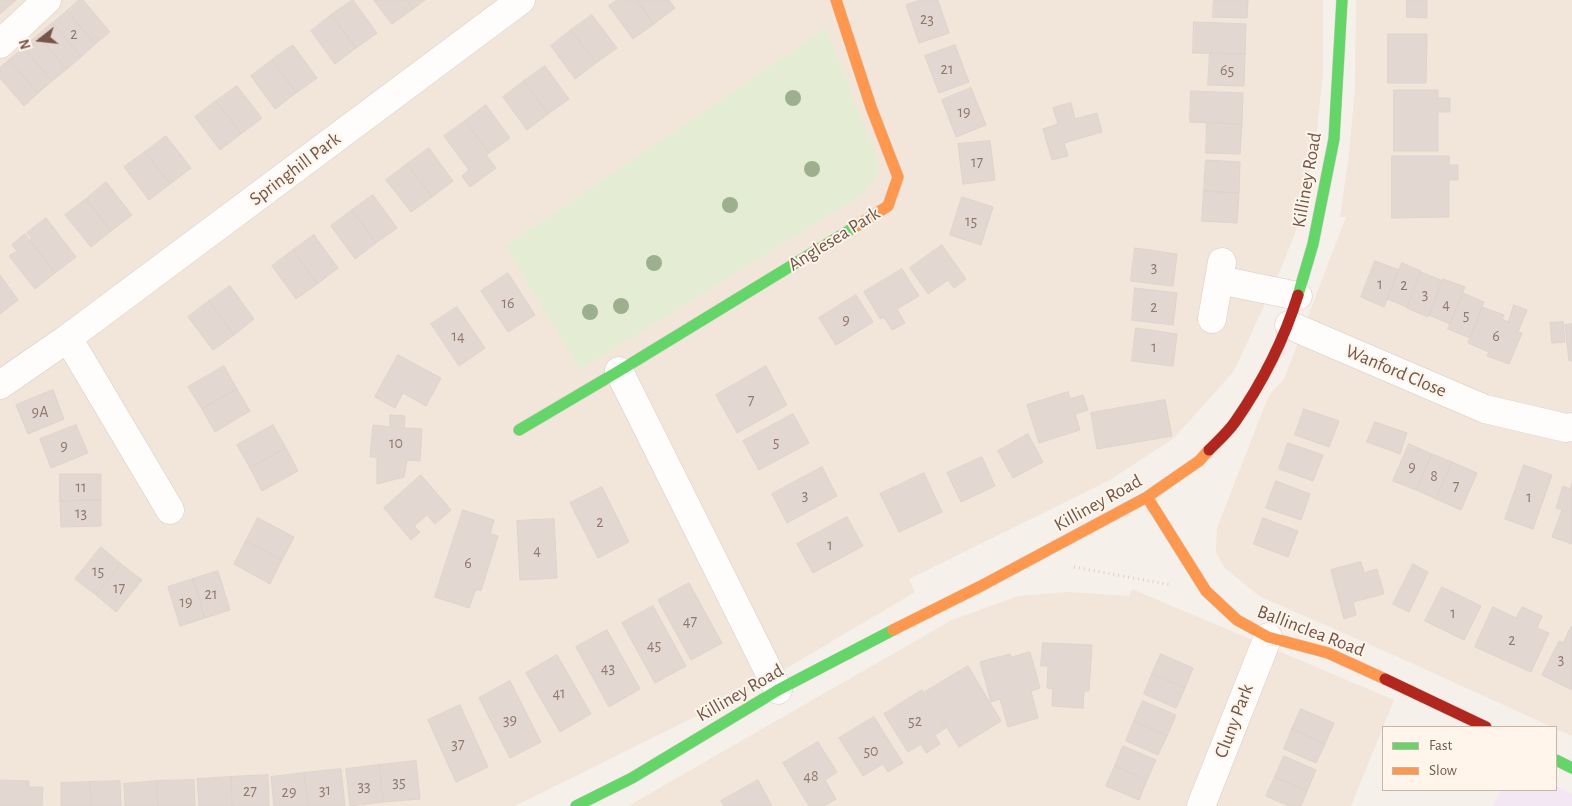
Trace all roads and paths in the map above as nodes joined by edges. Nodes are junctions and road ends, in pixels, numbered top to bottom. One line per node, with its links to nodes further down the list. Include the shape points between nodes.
1 (47, 0): 5 (street)
2 (521, 0): 9 (street, Springhill Park)
3 (836, 0): 10 (street, Anglesea Park, via 898,177 888,206)
4 (1342, 0): 6 (street, Killiney Road, via 1334,139 1313,244)
5 (0, 44)
6 (1298, 296): 7 (street, via 1220,270); 8 (street, Killiney Road)
7 (1212, 319)
8 (1289, 325): 12 (street, Wanford Close, via 1485,409); 14 (street, Killiney Road, via 1264,376 1234,423 1199,461)
9 (68, 338): 11 (street, Springhill Park); 15 (street)
10 (619, 371): 13 (street, Anglesea Park); 19 (street)
11 (0, 385)
12 (1572, 427)
13 (519, 430)
14 (1147, 497): 16 (street, Killiney Road); 17 (street, Ballinclea Road)
15 (170, 510)
16 (1032, 559): 17 (path); 19 (street, Killiney Road)
17 (1206, 591): 18 (street, Ballinclea Road, via 1237,620)
18 (1268, 637): 20 (street, Ballinclea Road, via 1328,653); 24 (street, Cluny Park)
19 (778, 690): 23 (street, Killiney Road, via 632,778)
20 (1484, 726)
21 (1557, 760): 22 (street)
22 (1572, 768)
23 (576, 806)
24 (1201, 806)

